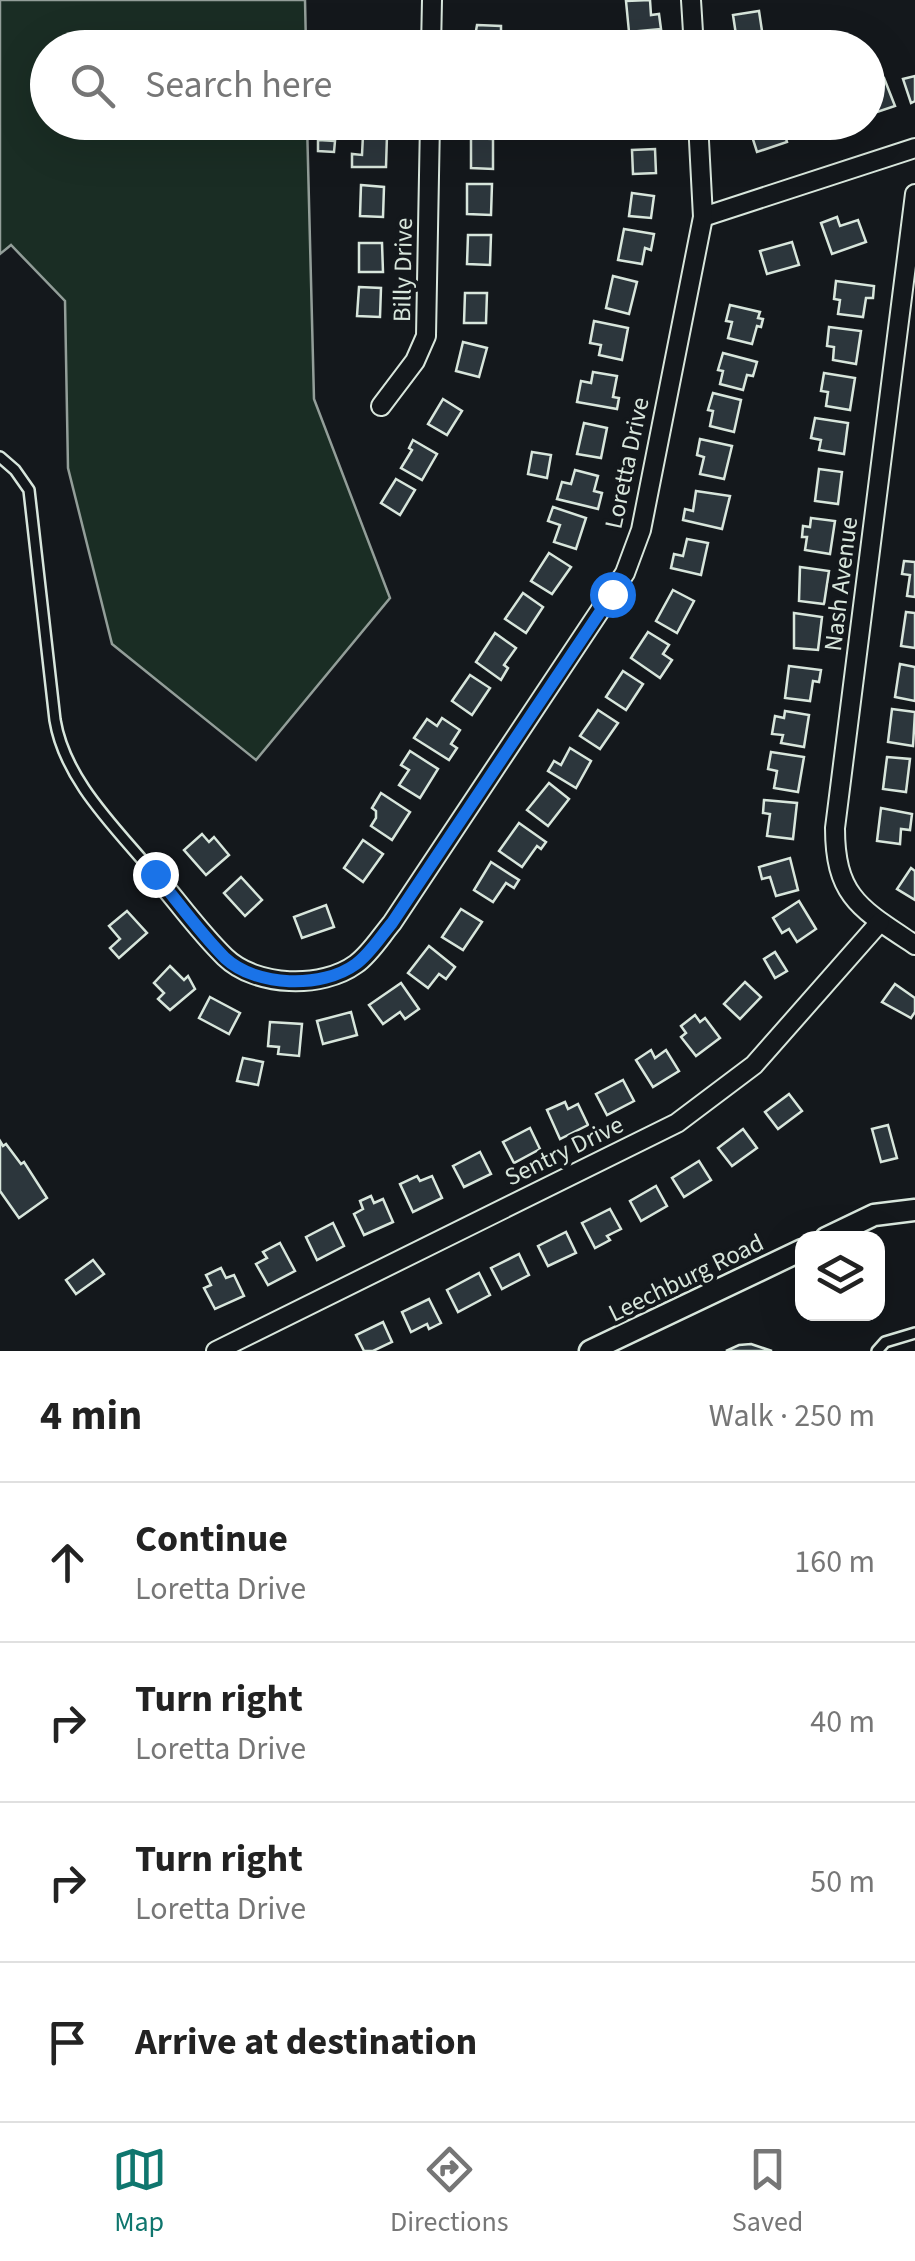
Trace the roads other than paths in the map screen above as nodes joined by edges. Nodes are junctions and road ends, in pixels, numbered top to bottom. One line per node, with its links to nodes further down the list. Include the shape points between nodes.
1 (432, 0): 3 (street)
2 (691, 0): 4 (street)
3 (431, 30)
4 (693, 30)
5 (430, 140): 10 (street, Billy Drive, via 426,336)
6 (699, 140): 9 (street, Loretta Drive)
7 (915, 148): 9 (street)
8 (915, 194): 13 (street, Nash Avenue, via 835,828 837,872 846,892)
9 (703, 217): 12 (street, Loretta Drive, via 641,530 625,573 392,923 356,964 290,982 228,960)
10 (382, 406)
11 (0, 457): 12 (lane, via 29,490 64,752)
12 (155, 874)
13 (880, 922): 14 (street, Nash Avenue); 19 (street, Sentry Drive, via 754,1065 676,1123)
14 (915, 944)
15 (915, 1210): 16 (street, via 874,1215)
16 (841, 1231)
17 (795, 1253): 20 (street, Leechburg Road)
18 (915, 1333): 21 (lane)
19 (216, 1351)
20 (590, 1351)
21 (877, 1351)

